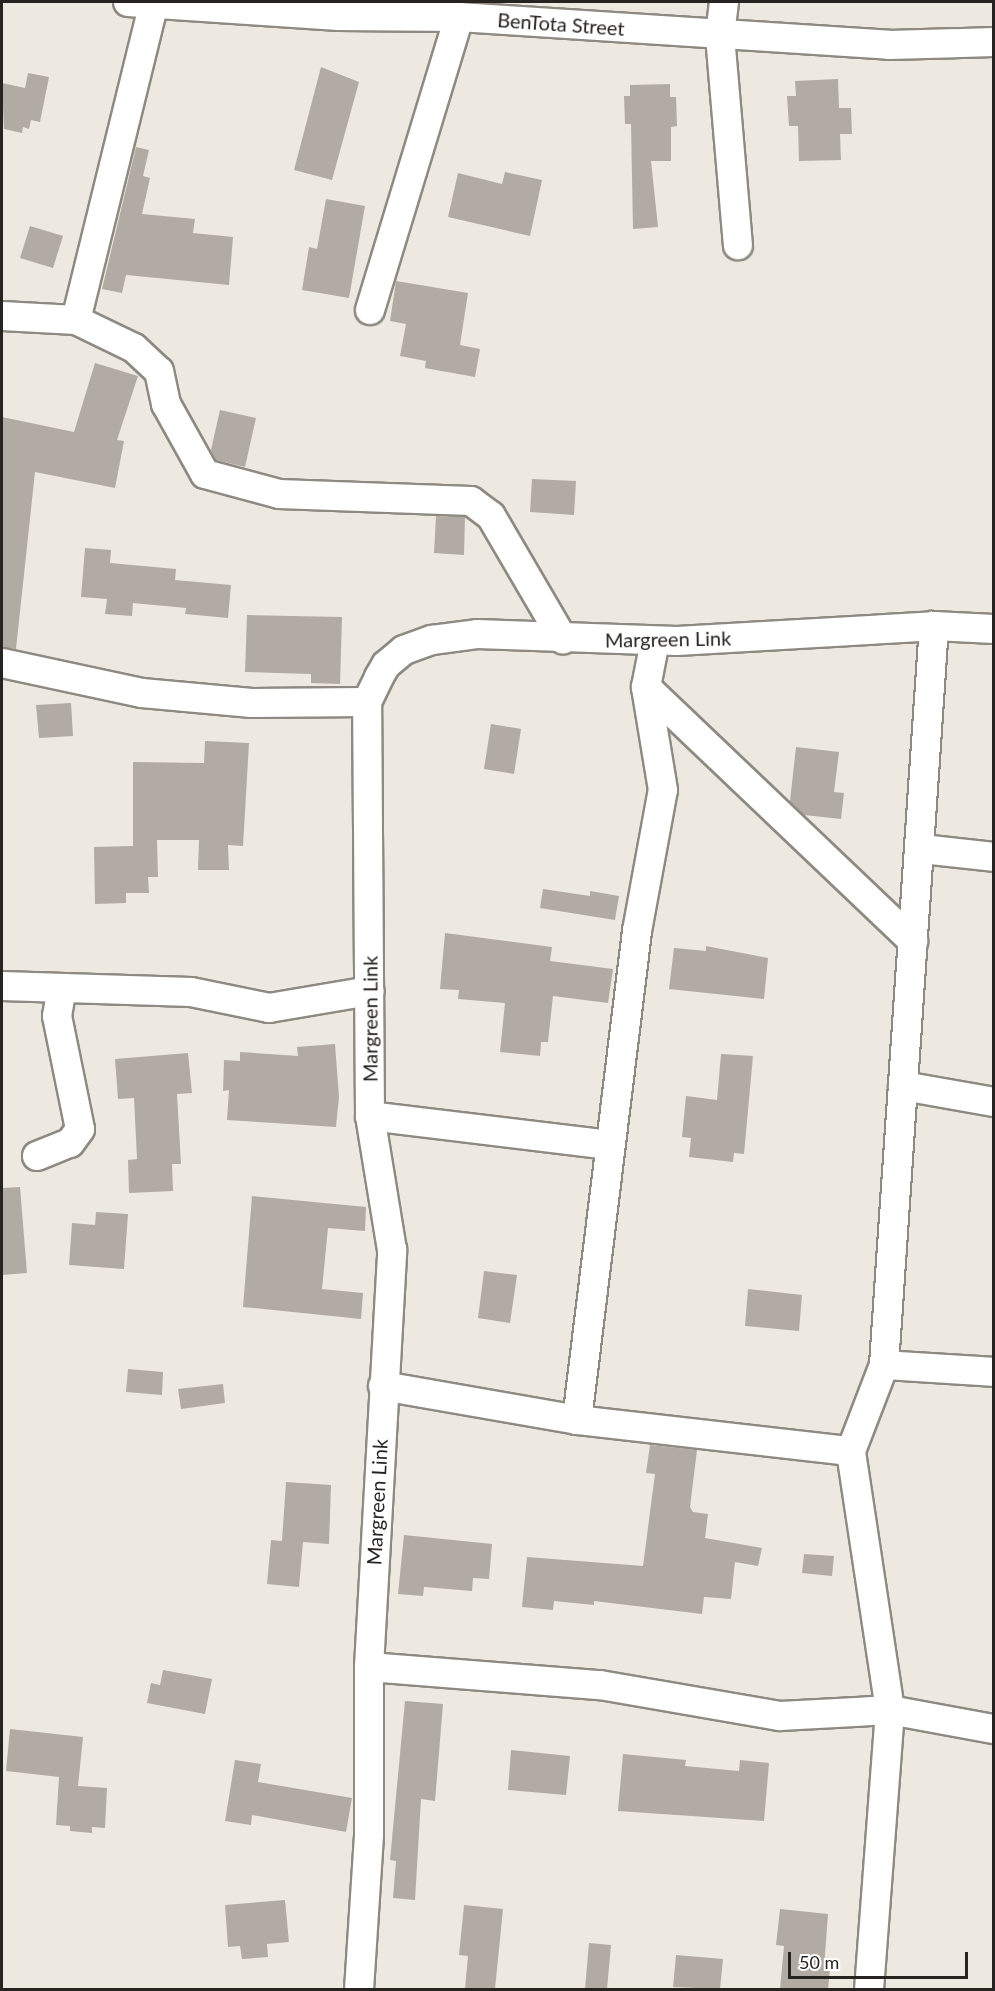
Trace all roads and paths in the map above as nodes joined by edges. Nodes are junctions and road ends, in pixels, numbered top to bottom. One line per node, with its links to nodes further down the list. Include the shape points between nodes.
1 (724, 2): 4 (street)
2 (145, 3): 3 (street, BenTota Street, via 339,16); 9 (street)
3 (459, 17): 4 (street, BenTota Street); 7 (street)
4 (720, 36): 5 (street, BenTota Street, via 889,45); 6 (street)
5 (993, 42)
6 (738, 245)
7 (370, 310)
8 (2, 316): 9 (street)
9 (76, 320): 12 (street, via 134,348 159,371 166,404 205,474 279,494 471,501 492,516)
10 (934, 626): 11 (street, Margreen Link); 13 (street, Margreen Link); 17 (street)
11 (993, 629)
12 (563, 639): 13 (street, Margreen Link); 16 (street, Margreen Link, via 477,634 432,640 404,650 386,665)
13 (655, 641): 15 (street)
14 (2, 663): 16 (street, via 142,693 252,704)
15 (646, 687): 19 (street); 26 (street, via 663,790 637,931)
16 (367, 702): 22 (street, Margreen Link)
17 (922, 849): 18 (street); 19 (street)
18 (993, 857)
19 (913, 941): 23 (street)
20 (2, 986): 21 (street)
21 (62, 988): 22 (street, via 191,992 269,1008); 27 (street, via 57,1016 80,1129 70,1143)
22 (370, 991): 25 (street, Margreen Link)
23 (903, 1086): 24 (street); 28 (street)
24 (993, 1102)
25 (370, 1116): 26 (street); 30 (street, Margreen Link, via 392,1250)
26 (608, 1145): 31 (street)
27 (37, 1156)
28 (884, 1365): 29 (street); 32 (street)
29 (993, 1372)
30 (383, 1386): 31 (street); 33 (street, Margreen Link)
31 (577, 1420): 32 (street)
32 (851, 1451): 34 (street)
33 (369, 1667): 34 (street, via 600,1685 780,1716); 36 (street, Margreen Link, via 369,1834)
34 (890, 1710): 35 (street); 37 (street)
35 (993, 1729)
36 (359, 1989)
37 (869, 1989)

